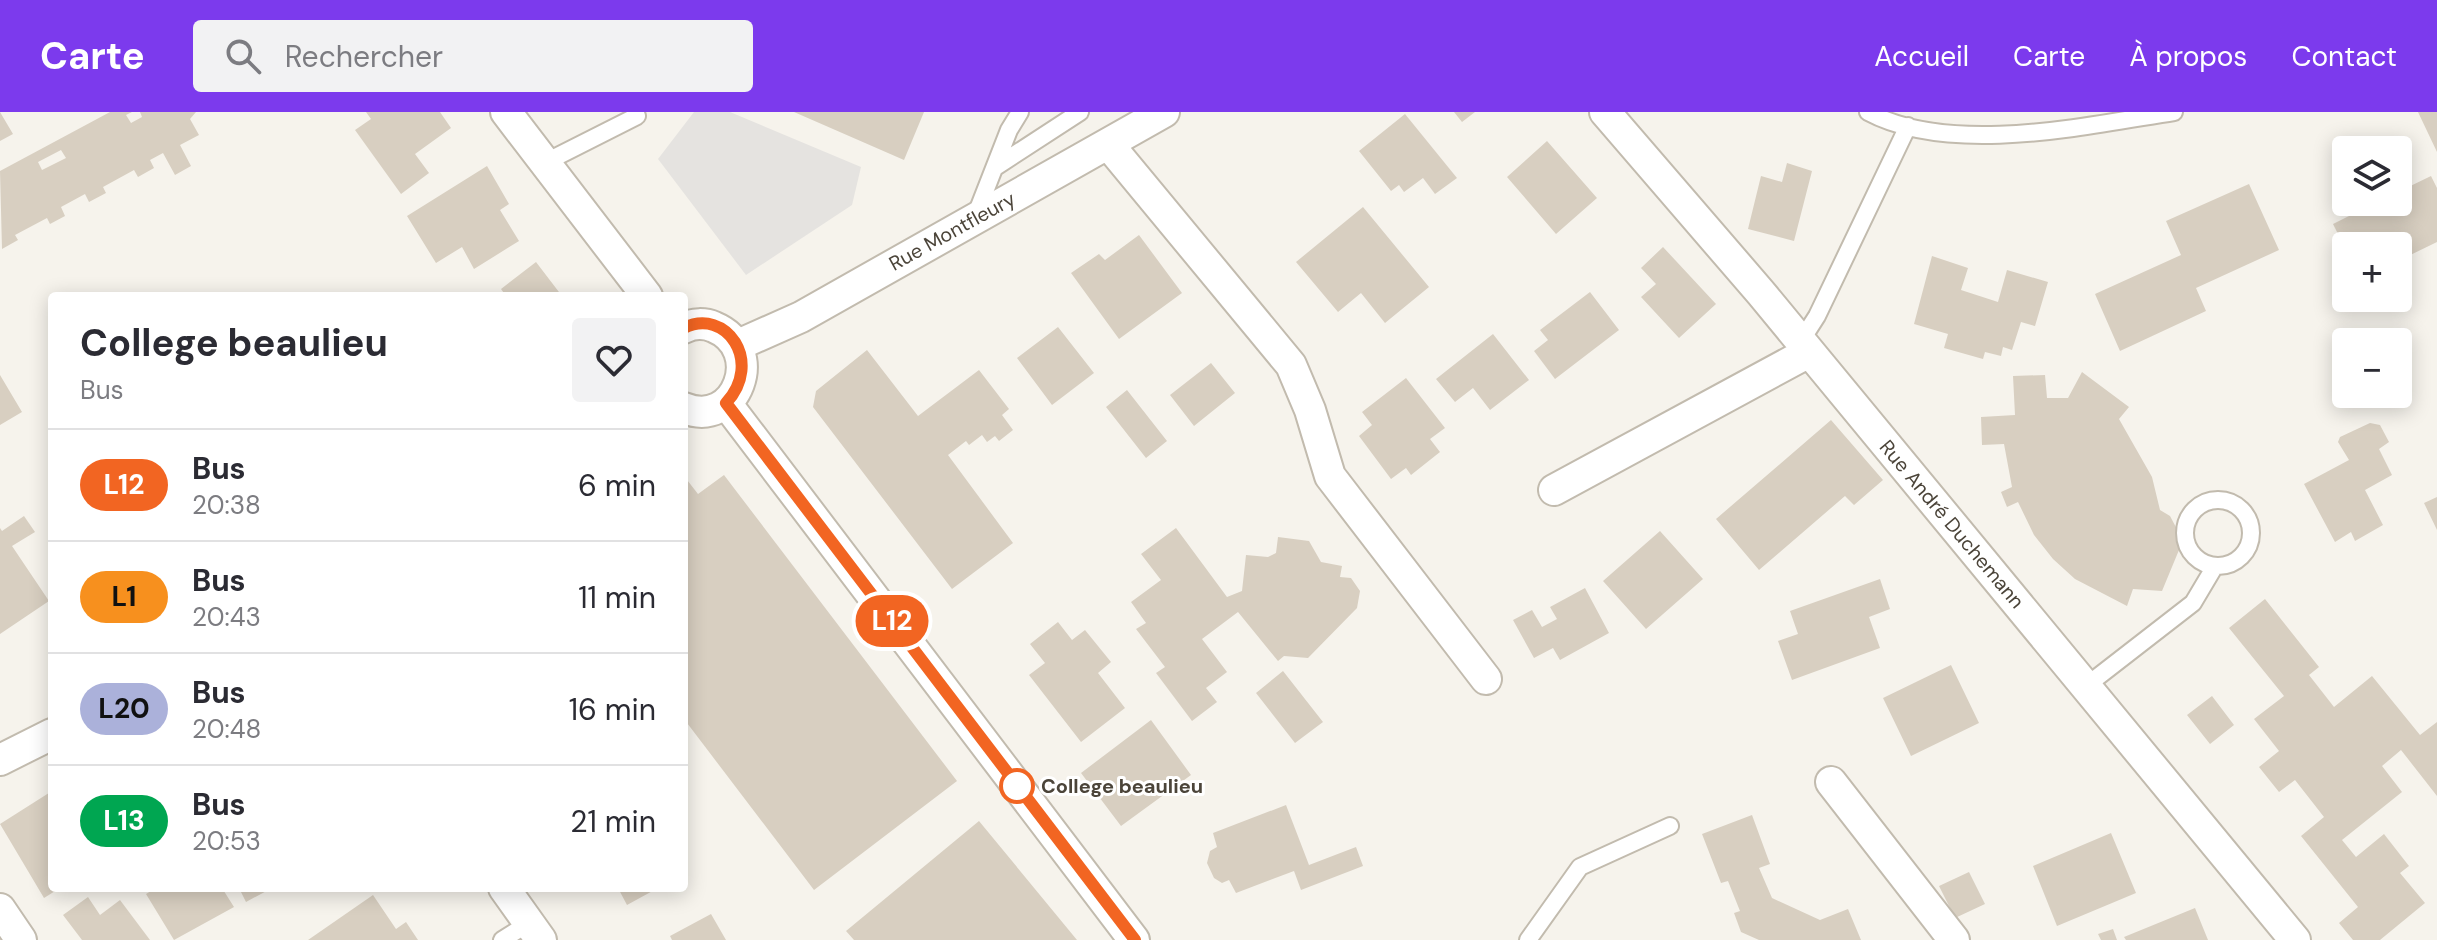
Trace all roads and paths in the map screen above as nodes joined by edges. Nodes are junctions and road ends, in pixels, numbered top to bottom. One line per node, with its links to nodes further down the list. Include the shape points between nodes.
1 (506, 112): 13 (street)
2 (1020, 112): 11 (lane)
3 (1036, 112): 11 (lane)
4 (1080, 112): 14 (lane)
5 (1164, 112): 12 (street, Rue Montfleury)
6 (1605, 112): 19 (street, Rue André Duchemann)
7 (1868, 112): 10 (lane)
8 (2174, 112): 10 (lane, via 1983,137)
9 (637, 116): 13 (lane)
10 (1908, 126): 19 (lane)
11 (1009, 130): 14 (lane)
12 (1109, 145): 15 (street, Rue Montfleury); 24 (street, via 1291,365 1330,476)
13 (546, 162): 16 (street)
14 (994, 168): 15 (lane)
15 (974, 217): 18 (street, Rue Montfleury, via 801,317)
16 (644, 292)
17 (688, 328): 18 (street, via 709,325)
18 (738, 345): 20 (street, via 743,376)
19 (1805, 347): 22 (street); 25 (street, Rue André Duchemann)
20 (726, 403): 21 (street, via 710,411); 35 (street)
21 (688, 408)
22 (1554, 490)
23 (2215, 566): 23 (lane, via 2242,555 2250,540 2250,523 2242,510 2219,499 2199,505 2185,529 2193,555); 25 (lane, via 2193,603)
24 (1486, 679)
25 (2086, 686): 38 (street, Rue André Duchemann)
26 (48, 736): 27 (street)
27 (1, 755)
28 (1831, 782): 37 (street)
29 (1670, 826): 36 (lane, via 1580,867)
30 (507, 892): 32 (street)
31 (0, 909): 33 (street)
32 (535, 932): 34 (lane)
33 (21, 940)
34 (502, 940)
35 (1134, 940)
36 (1528, 940)
37 (1954, 940)
38 (2295, 940)

